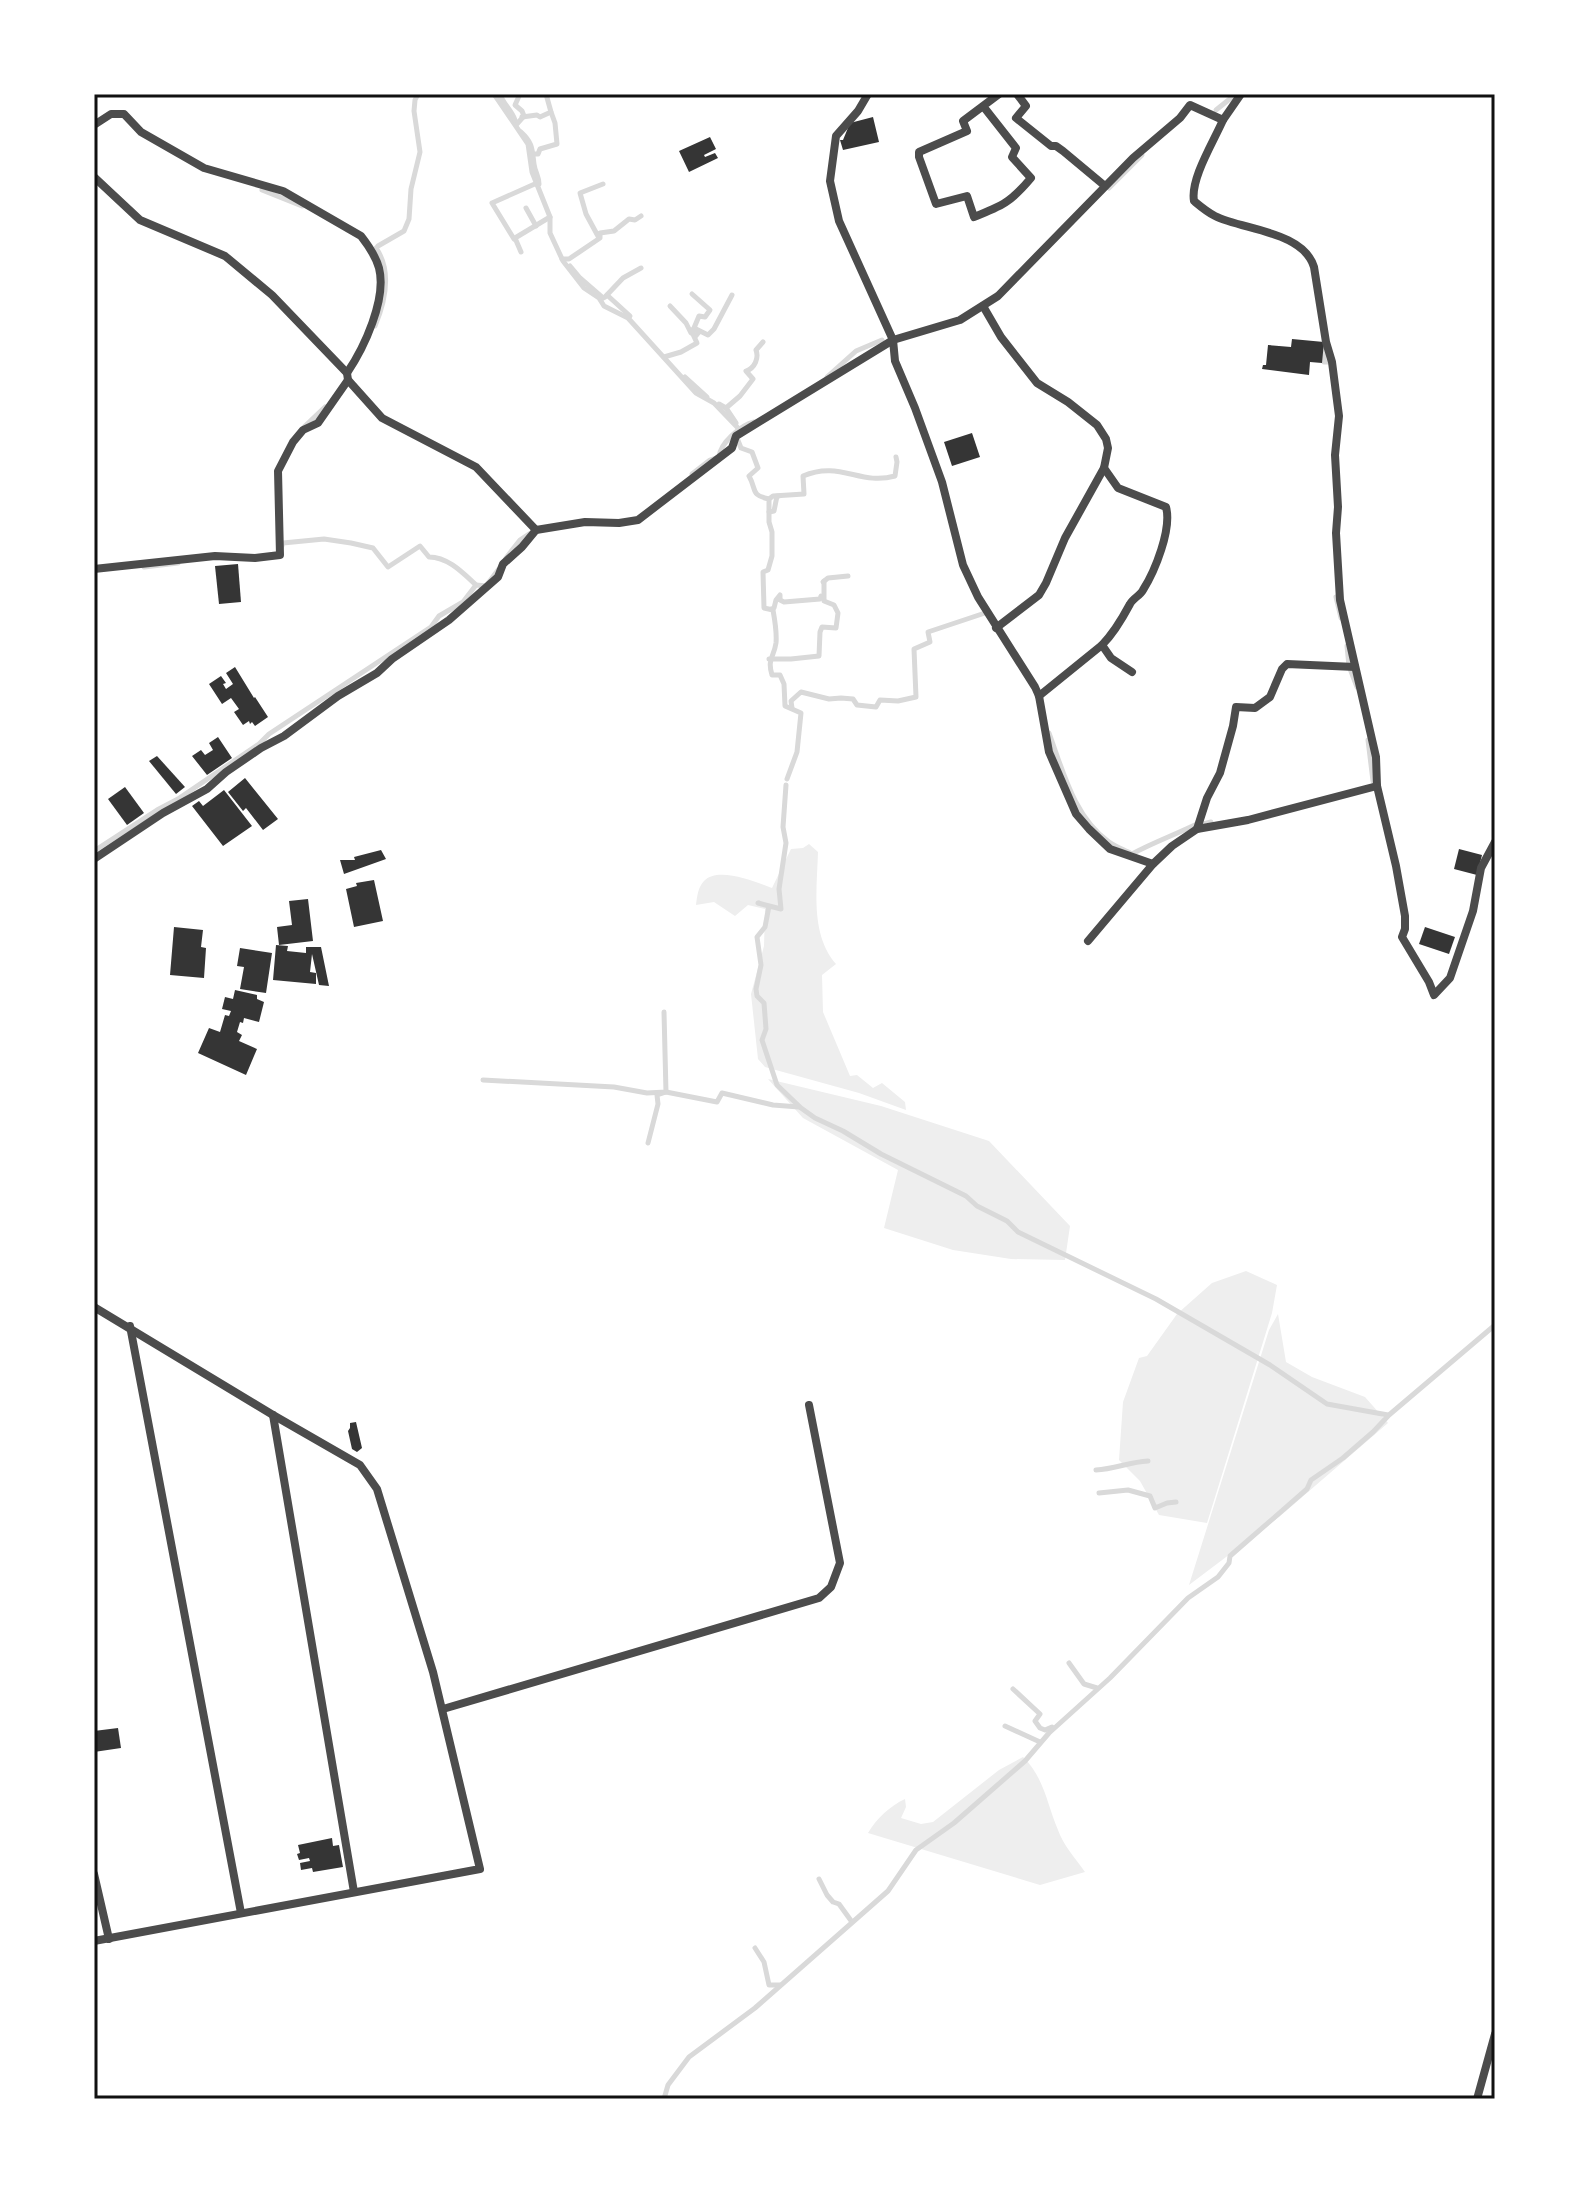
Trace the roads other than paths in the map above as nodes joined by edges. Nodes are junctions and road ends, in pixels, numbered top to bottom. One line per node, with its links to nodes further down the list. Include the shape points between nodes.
1 (868, 94): 11 (street, via 836,136 830,181 839,221)
2 (999, 94): 5 (street)
3 (1017, 94): 9 (street, via 1026,106 1016,118)
4 (1241, 94): 6 (street)
5 (983, 106): 5 (street, via 1016,148 1012,157 1031,178 1001,207 974,217 967,196 936,204 919,152 967,131 963,121)
6 (1223, 120): 9 (street, via 1190,105); 18 (street, via 1199,172 1194,201 1213,215 1298,245 1314,267 1339,416 1338,577)
7 (94, 125): 12 (street, via 111,114 124,114 141,132 204,168 283,191 361,236 379,267 381,289 361,352)
8 (94, 177): 12 (street, via 140,220 225,256 272,295)
9 (1105, 186): 10 (street)
10 (981, 308): 11 (street, via 947,325); 13 (street, via 1037,383 1097,425 1108,448)
11 (893, 340): 14 (street, via 736,436 732,448 638,520); 16 (street, via 895,361 942,482 963,565)
12 (347, 376): 14 (street, via 382,418 476,467); 15 (street, via 318,423 293,442 278,471 280,555)
13 (1104, 468): 16 (street, via 1039,595); 17 (street, via 1118,488 1166,507 1168,521 1141,593)
14 (536, 530): 24 (street, via 503,564 498,577 449,620 207,789)
15 (94, 569)
16 (996, 628): 20 (street)
17 (1102, 645): 19 (street); 20 (street)
18 (1355, 667): 21 (street, via 1376,757); 22 (street, via 1287,664 1270,697 1255,708 1236,707 1220,773)
19 (1132, 672)
20 (1039, 696): 25 (street, via 1049,752 1076,814 1110,849)
21 (1377, 786): 22 (street); 23 (street, via 1405,916 1402,937 1434,995 1450,978 1481,868)
22 (1197, 829): 25 (street)
23 (1495, 842)
24 (94, 859)
25 (1153, 864): 26 (street)
26 (1088, 941)
27 (94, 1307): 28 (street)
28 (130, 1326): 30 (street); 34 (street)
29 (809, 1405): 31 (street, via 840,1563 831,1587 819,1598)
30 (273, 1415): 31 (street, via 360,1465 377,1489); 33 (street)
31 (443, 1709): 33 (street, via 480,1869)
32 (94, 1874): 35 (street)
33 (354, 1892): 34 (street)
34 (241, 1913): 35 (street)
35 (109, 1939): 36 (street)
36 (94, 1941)
37 (1495, 2034): 38 (street)
38 (1477, 2099)

